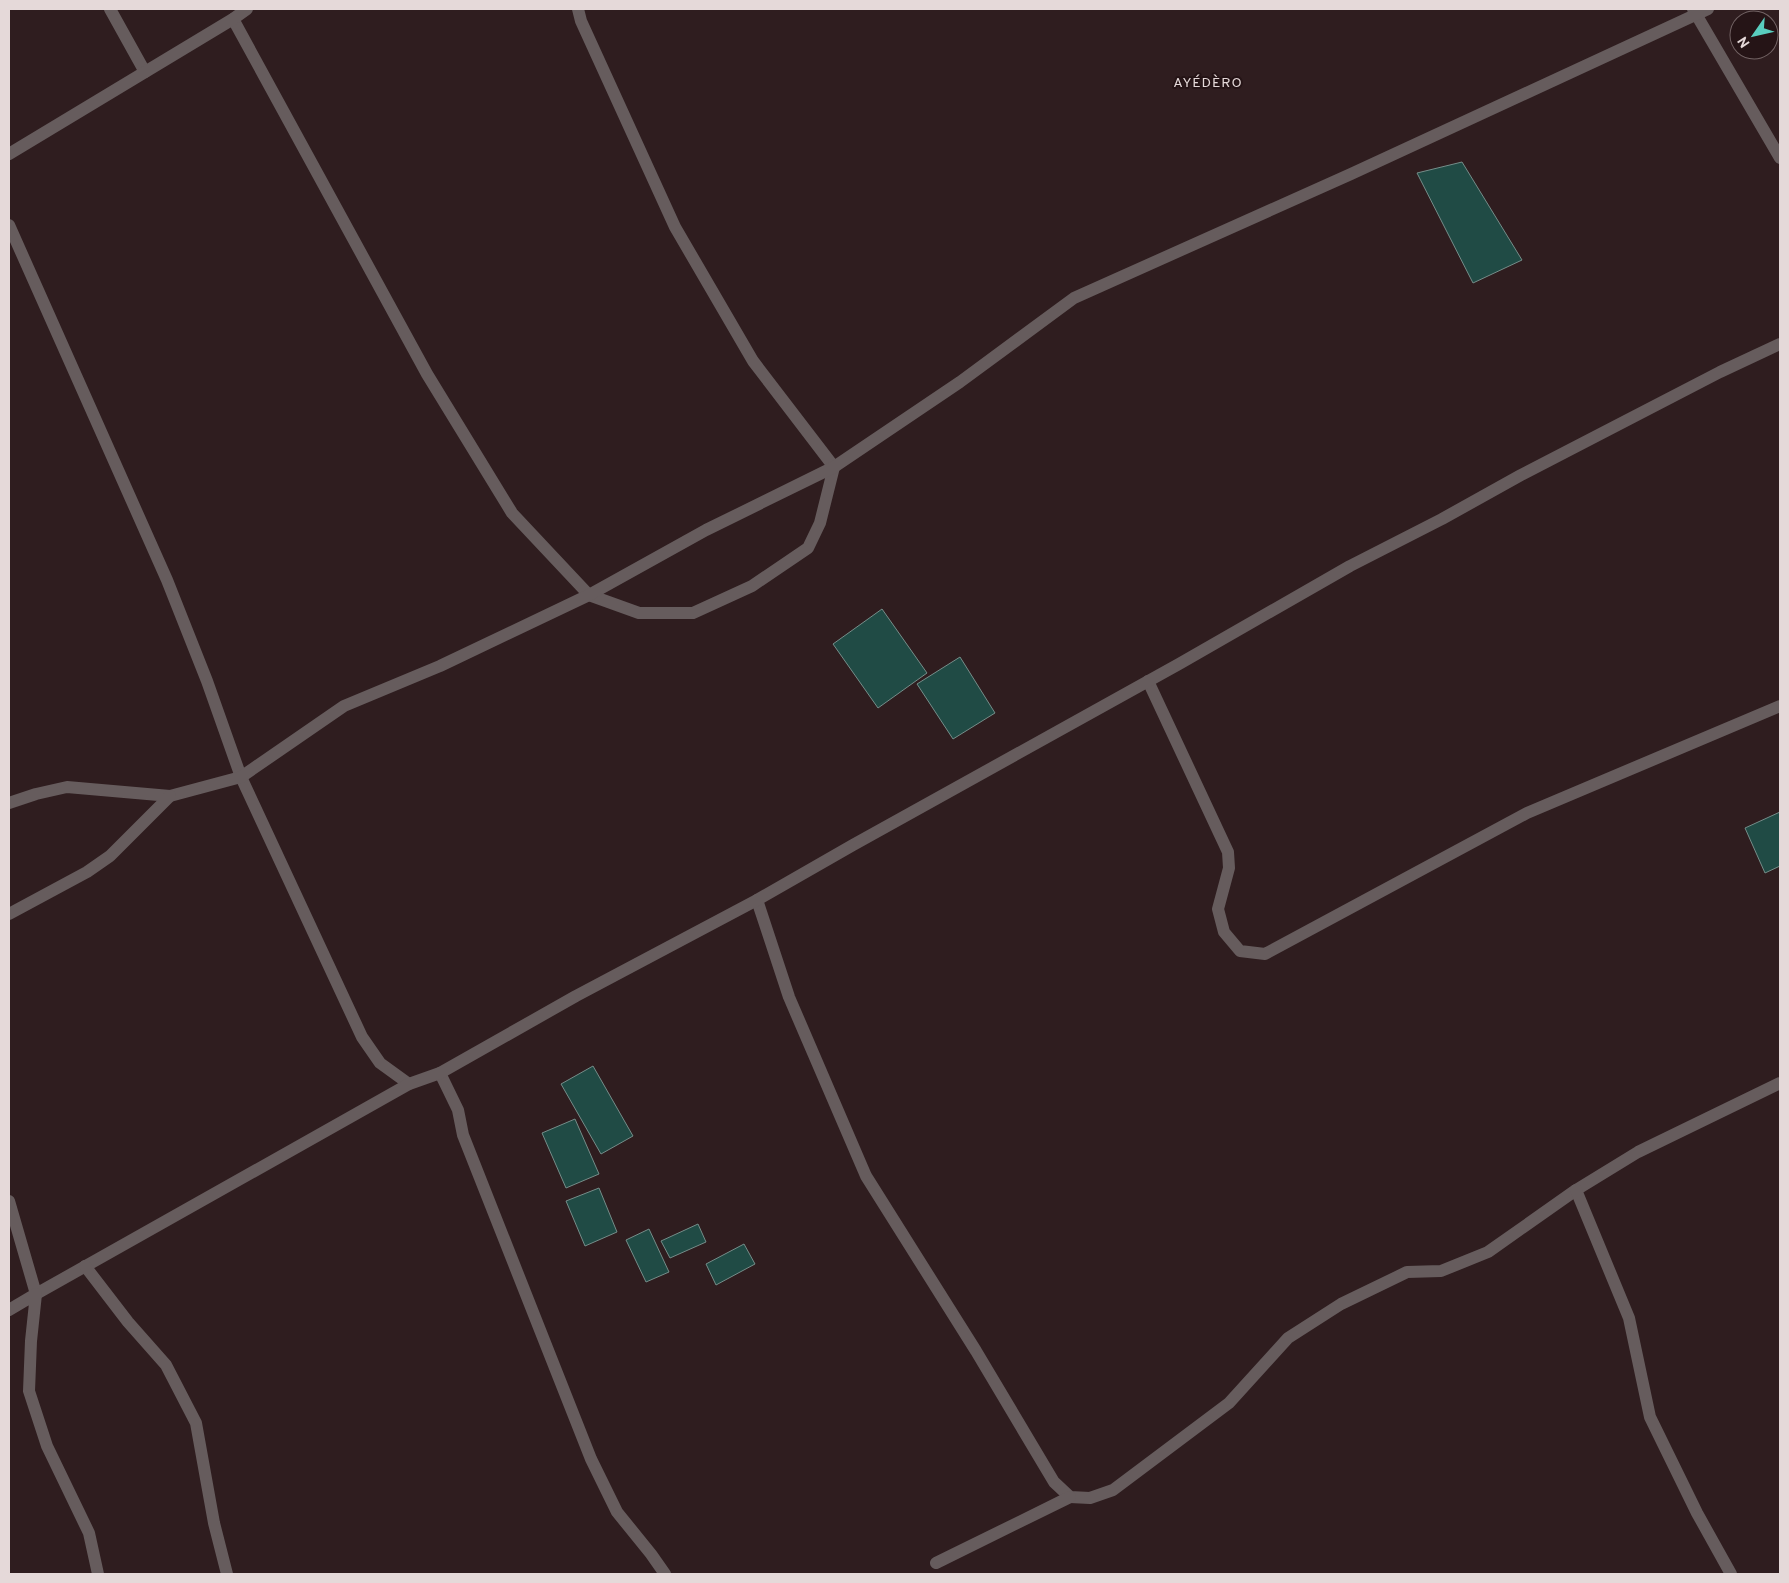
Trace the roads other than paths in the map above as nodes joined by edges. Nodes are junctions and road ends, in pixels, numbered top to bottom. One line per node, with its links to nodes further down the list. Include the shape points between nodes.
1 (110, 9): 7 (street)
2 (247, 9): 6 (street)
3 (578, 9): 12 (street, via 674,227 753,361)
4 (1708, 9): 5 (street)
5 (1694, 12): 9 (street); 12 (street, via 1360,170 1074,298 960,382)
6 (233, 19): 7 (street); 13 (street, via 427,374 502,497 512,513)
7 (144, 72): 8 (street)
8 (9, 154)
9 (1780, 158)
10 (9, 225): 16 (street, via 166,580)
11 (1780, 344): 14 (street, via 1720,372 1350,566)
12 (834, 467): 13 (street, via 706,530); 13 (street, via 820,523 808,548 752,586 694,613 639,613)
13 (589, 595): 16 (street, via 440,666 344,706)
14 (1148, 681): 15 (street, via 1228,852 1229,868 1218,909 1224,932 1240,951 1265,954 1527,813); 19 (street)
15 (1780, 706)
16 (241, 777): 17 (street); 23 (street, via 362,1037 380,1063)
17 (170, 796): 18 (street, via 67,787); 20 (street, via 110,856)
18 (9, 804)
19 (757, 900): 21 (street); 29 (street, via 789,997 866,1176 1054,1482)
20 (9, 914)
21 (440, 1073): 23 (street); 33 (street, via 458,1110 463,1135 591,1459 617,1512)
22 (1780, 1083): 24 (street, via 1638,1152)
23 (409, 1084): 26 (street)
24 (1576, 1190): 29 (street, via 1488,1252 1441,1271 1407,1272 1341,1304 1288,1338 1229,1403 1112,1490 1090,1498); 34 (street, via 1629,1318 1650,1417)
25 (9, 1200): 27 (street)
26 (85, 1266): 27 (street); 32 (street, via 166,1365 196,1423)
27 (36, 1294): 28 (street); 31 (street, via 29,1391 47,1446 89,1532)
28 (9, 1310)
29 (1070, 1497): 30 (street)
30 (936, 1563)
31 (98, 1574)
32 (227, 1574)
33 (665, 1574)
34 (1731, 1574)

